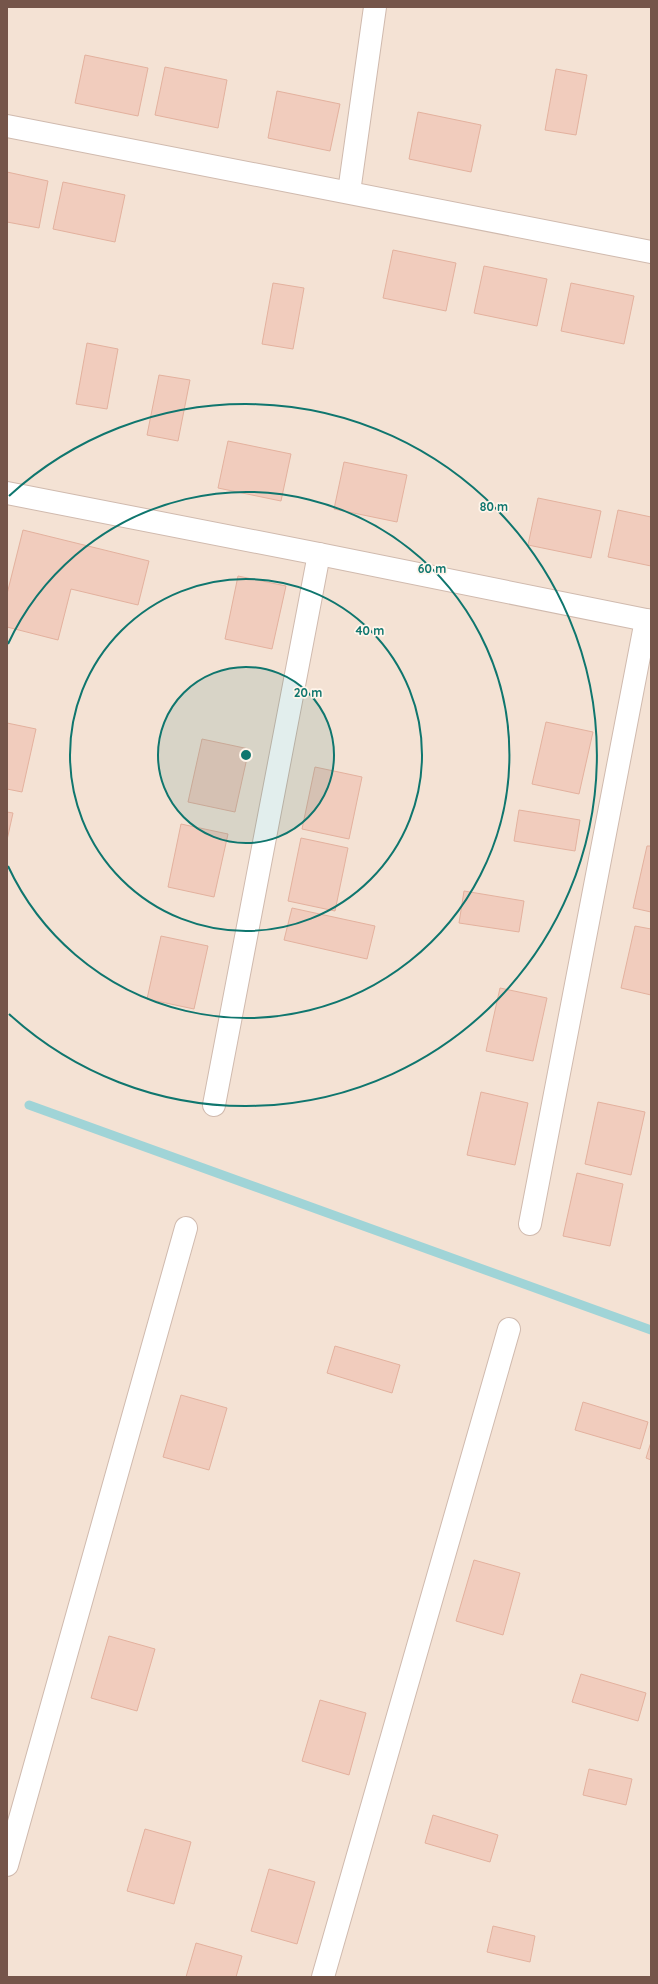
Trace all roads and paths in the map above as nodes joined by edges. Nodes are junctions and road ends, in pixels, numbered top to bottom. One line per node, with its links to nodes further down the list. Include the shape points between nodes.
1 (375, 7): 3 (street)
2 (7, 126): 3 (street)
3 (350, 192): 4 (street)
4 (651, 252)
5 (7, 493): 6 (street)
6 (319, 554): 7 (street); 8 (street)
7 (649, 621): 9 (street)
8 (214, 1105)
9 (530, 1224)
10 (186, 1228): 12 (street)
11 (509, 1329): 13 (street)
12 (7, 1865)
13 (323, 1977)

